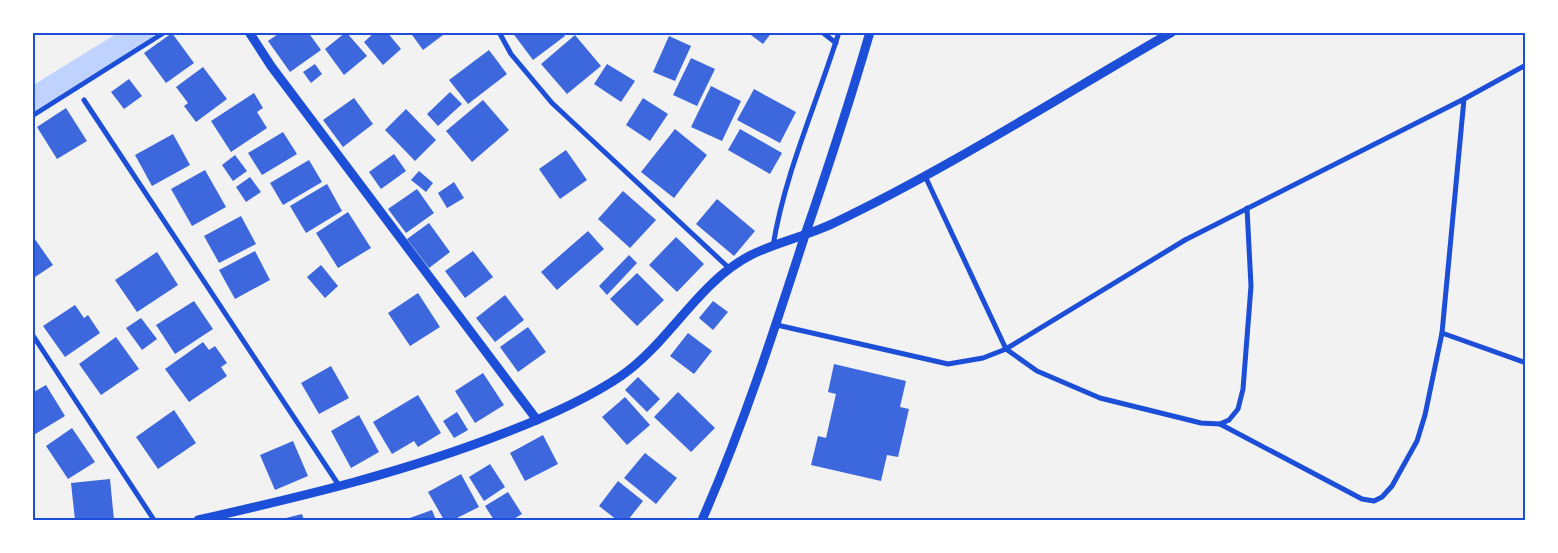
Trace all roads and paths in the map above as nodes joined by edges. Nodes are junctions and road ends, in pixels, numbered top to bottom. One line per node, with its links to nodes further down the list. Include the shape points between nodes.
1 (165, 32): 12 (street)
2 (249, 32): 23 (street, via 271,66)
3 (499, 32): 17 (street, via 511,54 552,103)
4 (822, 32): 8 (street)
5 (839, 32): 8 (street)
6 (870, 32): 15 (street, via 845,119)
7 (1172, 32): 13 (street)
8 (836, 43): 16 (street, via 786,186)
9 (1526, 65): 10 (street)
10 (1464, 99): 14 (street); 19 (street)
11 (84, 100): 25 (street)
12 (32, 116)
13 (925, 175): 15 (street); 21 (street)
14 (1247, 208): 21 (street, via 1147,261); 24 (street, via 1251,286 1243,389 1238,409 1229,420)
15 (805, 236): 16 (street); 18 (street)
16 (773, 246): 17 (street, via 750,255)
17 (730, 269): 23 (street, via 634,366 593,392)
18 (777, 325): 21 (street, via 948,364 983,358); 28 (street, via 728,462)
19 (1442, 333): 22 (street); 24 (street, via 1417,441 1392,486 1374,501 1362,499)
20 (32, 334): 26 (street)
21 (1006, 349): 24 (street, via 1037,371 1100,398 1153,413)
22 (1526, 363)
23 (537, 420): 25 (street, via 449,455)
24 (1220, 424)
25 (340, 488): 27 (street)
26 (154, 520)
27 (198, 520)
28 (702, 520)

